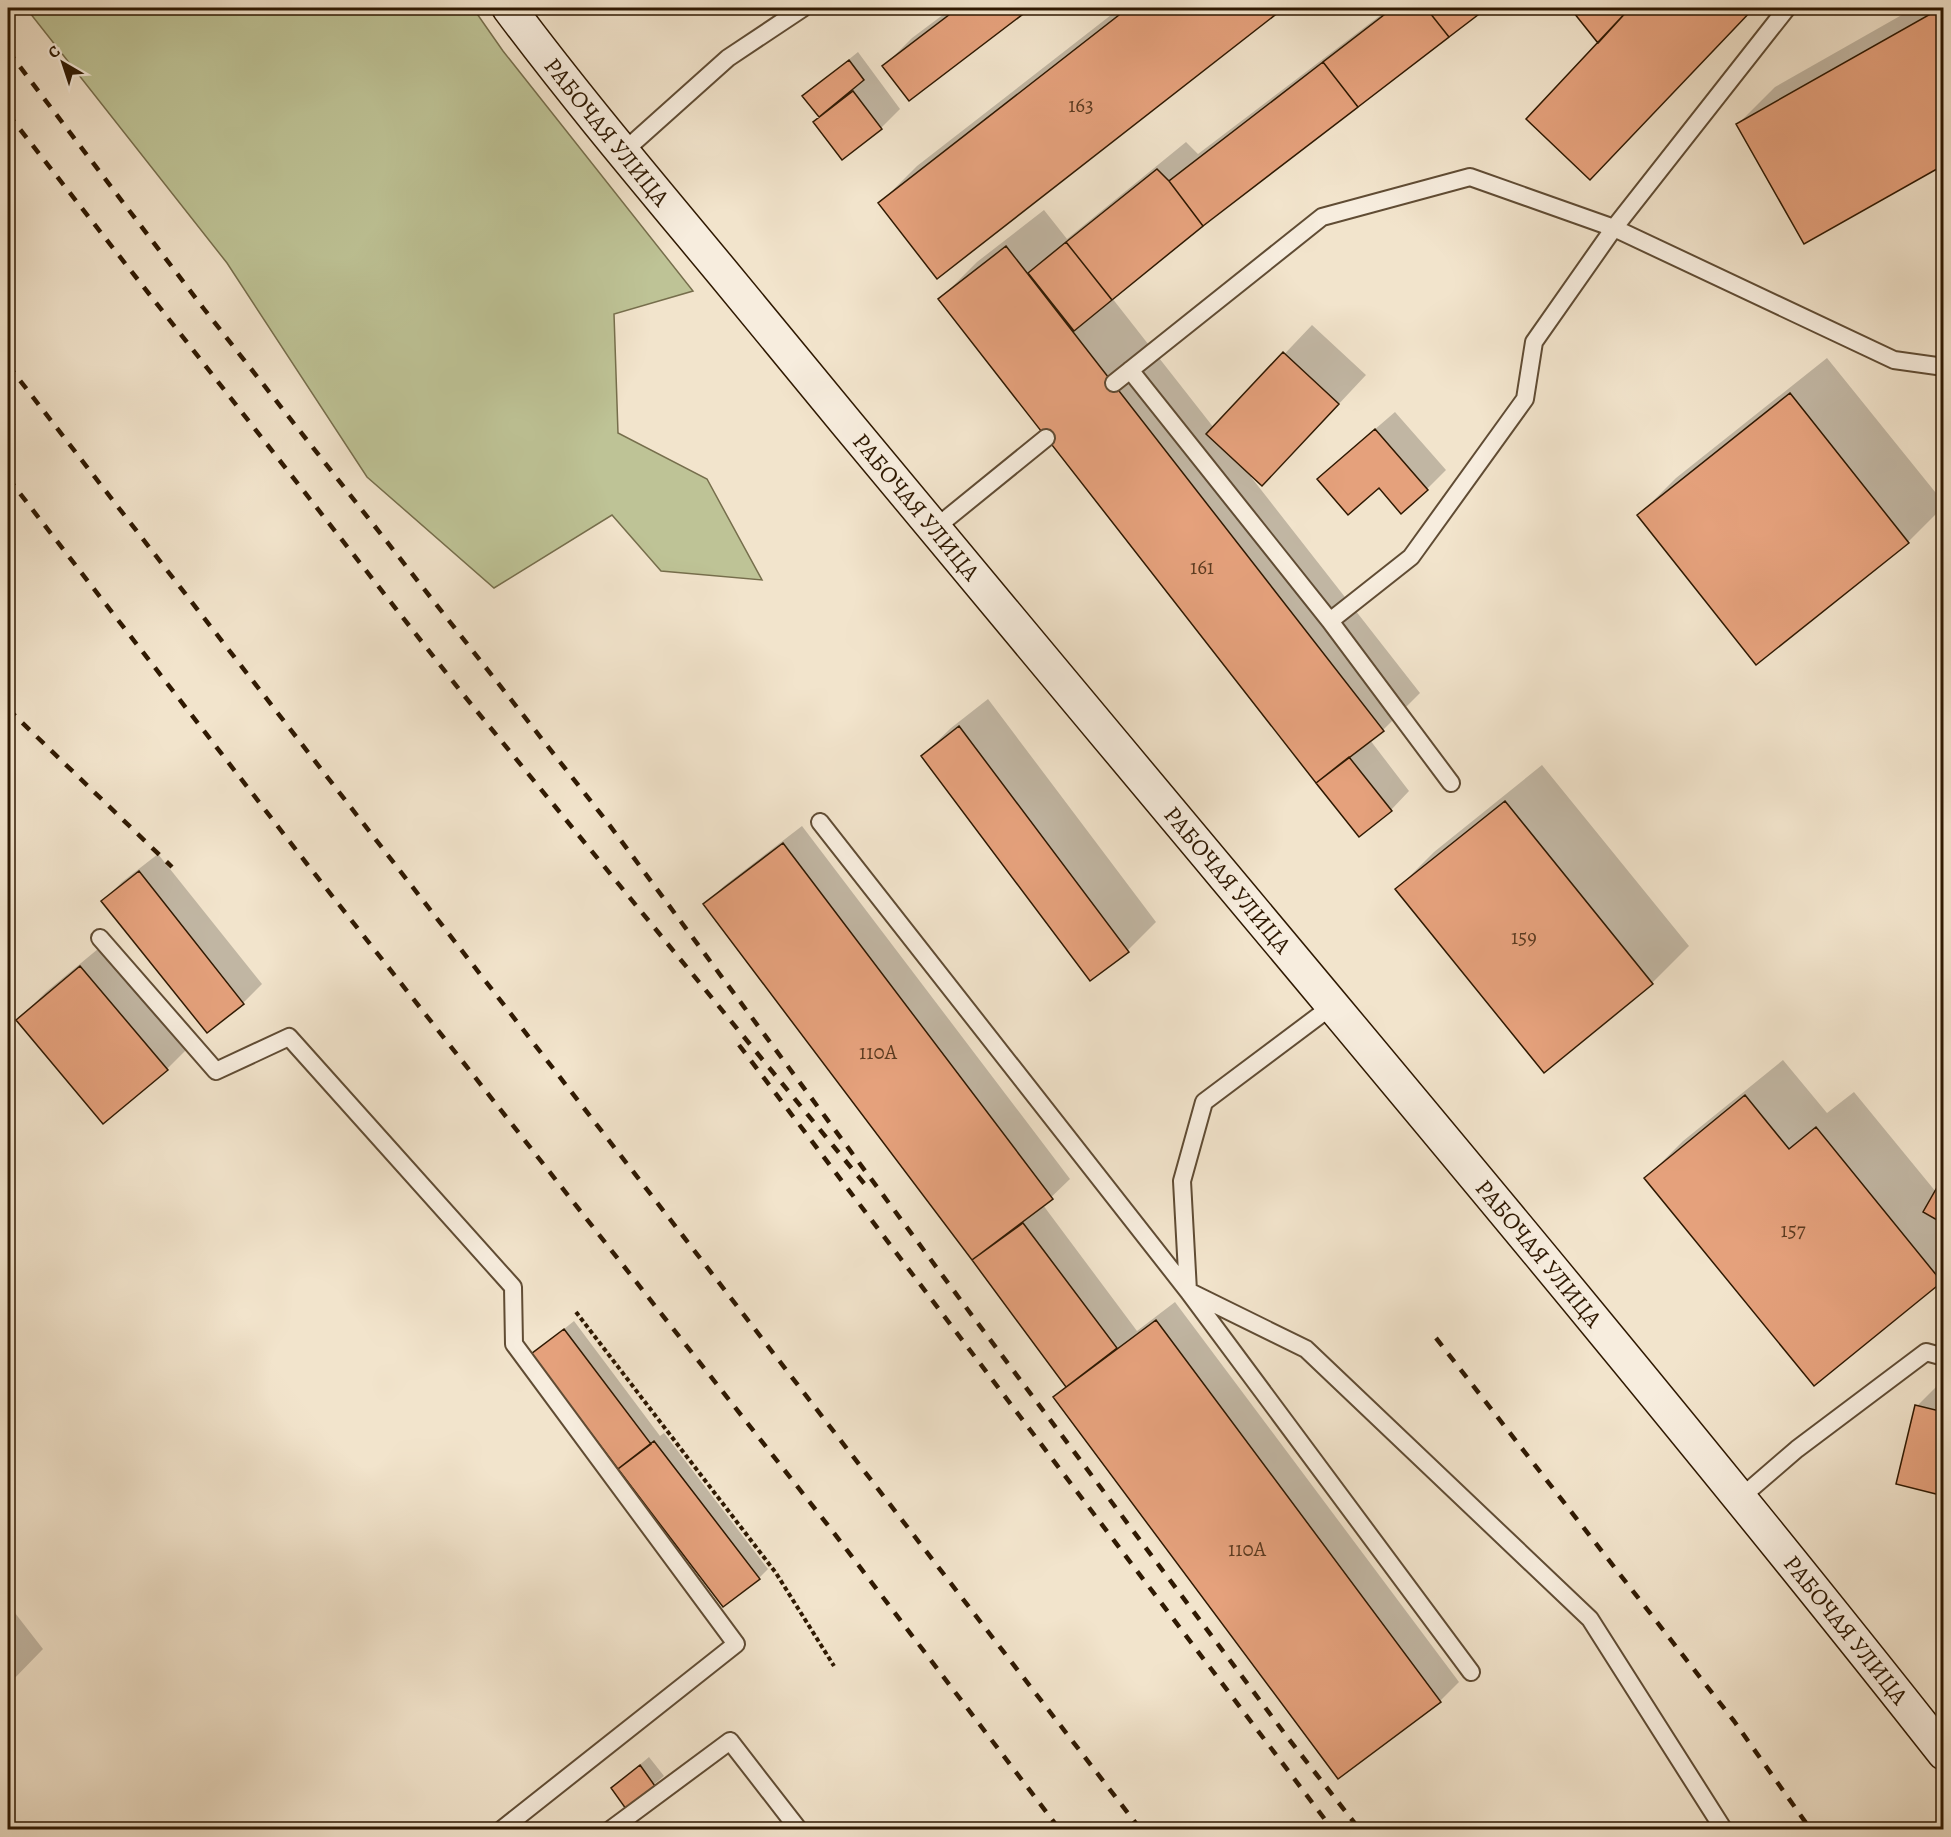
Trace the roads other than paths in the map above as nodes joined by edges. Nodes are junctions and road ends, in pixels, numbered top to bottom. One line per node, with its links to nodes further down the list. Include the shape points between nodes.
1 (509, 8): 4 (street, РАБОЧАЯ УЛИЦА)
2 (803, 8): 4 (lane, via 728,58)
3 (1787, 8): 5 (lane)
4 (623, 152): 10 (street, РАБОЧАЯ УЛИЦА)
5 (1614, 228): 6 (lane, via 1894,360); 7 (lane, via 1470,177 1322,217); 11 (lane, via 1533,342 1525,399 1418,548)
6 (1944, 367)
7 (1130, 370): 8 (lane); 11 (lane)
8 (1114, 383)
9 (1046, 438): 10 (lane)
10 (934, 529): 15 (street, РАБОЧАЯ УЛИЦА)
11 (1330, 621): 12 (lane)
12 (1451, 783)
13 (820, 822): 16 (lane)
14 (100, 938): 21 (lane, via 216,1071 289,1037 513,1287 514,1344 735,1644)
15 (1332, 1006): 16 (lane, via 1204,1102 1182,1181); 18 (street, РАБОЧАЯ УЛИЦА)
16 (1188, 1291): 19 (lane); 24 (lane, via 1306,1349 1590,1619)
17 (1944, 1357): 18 (lane, via 1926,1352 1797,1449)
18 (1739, 1499): 20 (street, РАБОЧАЯ УЛИЦА)
19 (1471, 1672)
20 (1944, 1753)
21 (501, 1830)
22 (609, 1830): 23 (lane, via 730,1741)
23 (799, 1830)
24 (1724, 1830)

